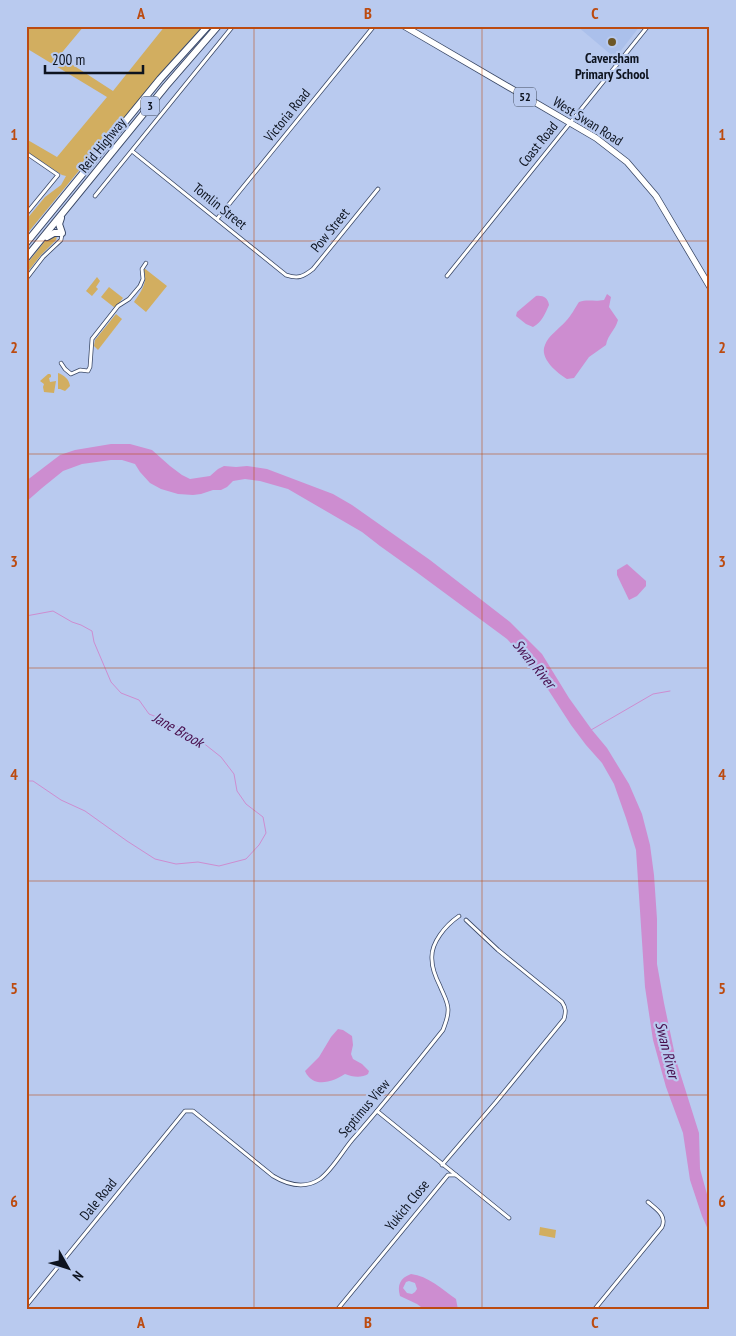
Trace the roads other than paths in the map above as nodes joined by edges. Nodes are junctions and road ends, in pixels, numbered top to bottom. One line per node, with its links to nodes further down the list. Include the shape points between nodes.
1 (208, 26): 16 (highway, Reid Highway / 3, via 160,79)
2 (218, 26): 12 (highway, Reid Highway / 3)
3 (234, 26): 8 (street)
4 (374, 26): 14 (street, Victoria Road)
5 (404, 26): 7 (main road, West Swan Road / 52)
6 (648, 26): 7 (street, Coast Road)
7 (570, 123): 20 (street, Coast Road); 23 (main road, West Swan Road / 52, via 614,150 640,176 656,196)
8 (132, 151): 11 (street); 14 (street, Tomlin Street)
9 (26, 154): 13 (street, via 58,176)
10 (378, 189): 21 (street, Pow Street, via 313,269)
11 (95, 196)
12 (73, 201): 15 (highway, via 60,221); 17 (highway, Reid Highway / 3)
13 (26, 214)
14 (218, 219): 21 (street, Tomlin Street, via 286,275)
15 (62, 233): 17 (highway, via 49,235); 22 (street, via 61,240)
16 (26, 243)
17 (31, 252): 18 (highway, Reid Highway / 3)
18 (26, 258)
19 (146, 263): 24 (street, via 140,286 118,306 92,338 88,371 71,374)
20 (447, 276)
21 (294, 278)
22 (26, 279)
23 (710, 287)
24 (60, 363)
25 (459, 916): 28 (street, Septimus View, via 435,943 432,954 434,972 447,1003 443,1030)
26 (466, 920): 29 (street, via 562,1002 566,1013)
27 (191, 1110): 28 (street, Septimus View, via 273,1176 282,1182 301,1185 320,1179); 33 (street, Dale Road, via 183,1113)
28 (377, 1111): 29 (street)
29 (442, 1164): 30 (street)
30 (456, 1176): 32 (street); 34 (street, Yukich Close, via 448,1175 443,1180)
31 (648, 1202): 35 (street, via 664,1218 662,1227)
32 (509, 1218)
33 (26, 1306)
34 (338, 1310)
35 (594, 1310)

